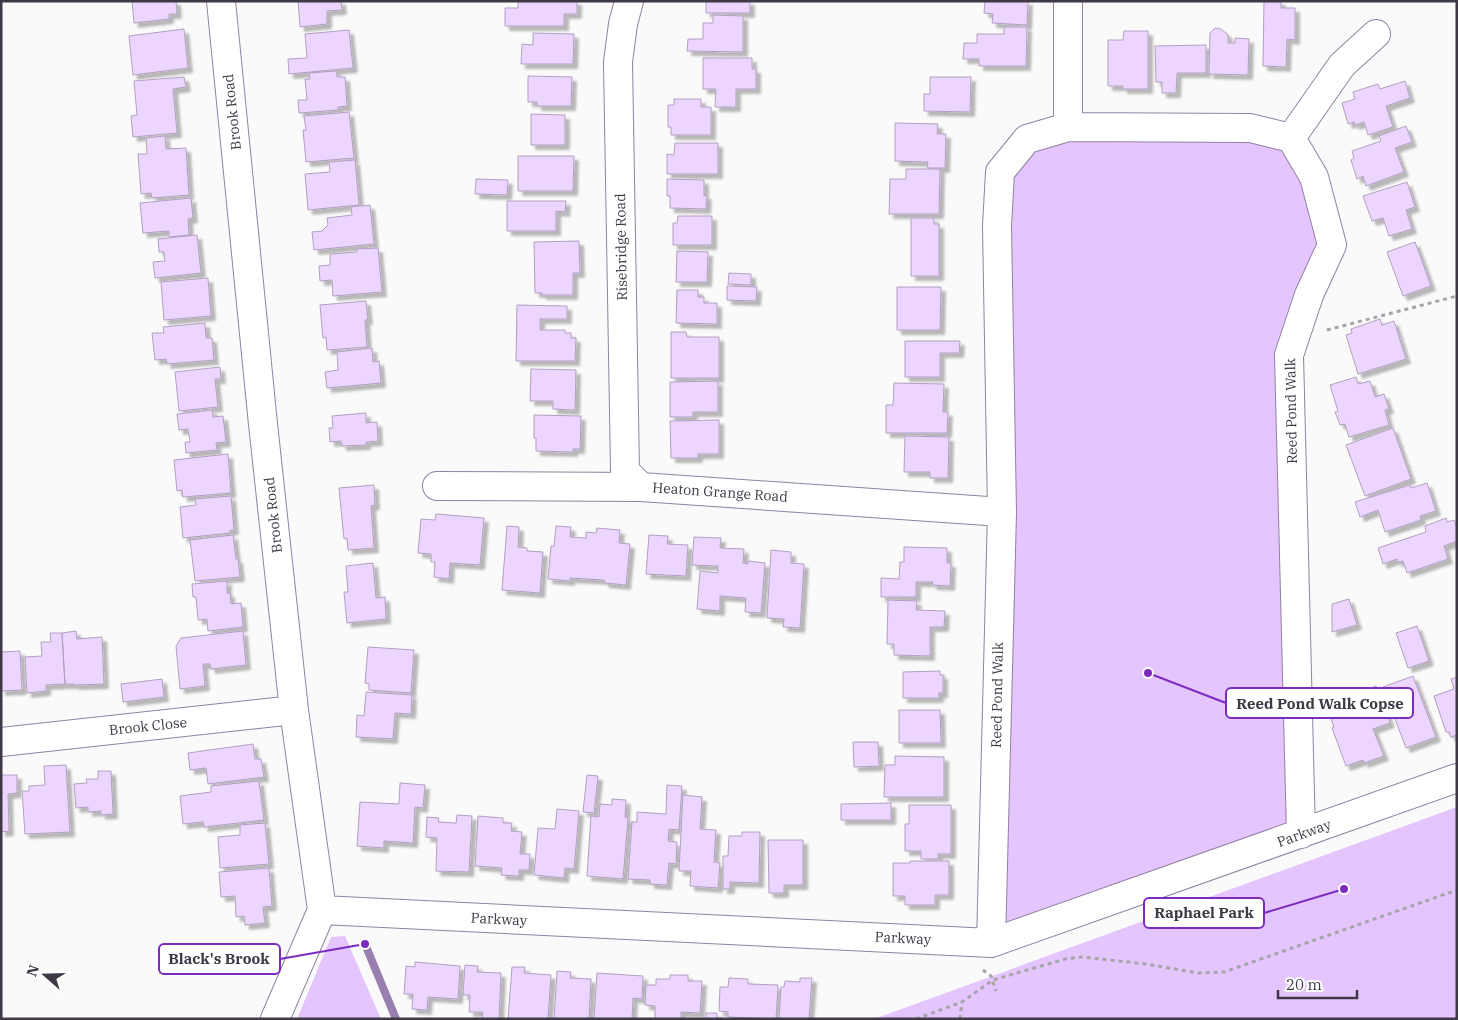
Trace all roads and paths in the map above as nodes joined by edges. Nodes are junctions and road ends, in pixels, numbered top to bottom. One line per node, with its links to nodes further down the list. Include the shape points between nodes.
1 (221, 1): 12 (street, Brook Road)
2 (629, 1): 10 (street, Risebridge Road, via 618,62 625,471)
3 (1068, 1): 5 (street)
4 (1376, 34): 6 (street, via 1342,65)
5 (1068, 127): 6 (street, Reed Pond Walk, via 1250,128); 11 (street, Reed Pond Walk, via 1027,139 1000,172)
6 (1291, 138): 8 (street, Reed Pond Walk, via 1314,177 1332,245 1308,294)
7 (1457, 296): 8 (path)
8 (1295, 338): 15 (street, Reed Pond Walk, via 1289,354)
9 (437, 486): 10 (street, Heaton Grange Road)
10 (641, 487): 11 (street, Heaton Grange Road)
11 (1002, 512): 18 (street, Reed Pond Walk)
12 (294, 710): 13 (street, Brook Close); 17 (street, Brook Road)
13 (1, 742)
14 (1457, 778): 15 (street, Parkway)
15 (1301, 834): 18 (street, Parkway)
16 (1457, 890): 19 (path, via 1224,972 1198,973 1082,957 993,980)
17 (322, 910): 18 (street, Parkway); 20 (street)
18 (991, 944)
19 (962, 1002): 21 (path); 22 (path)
20 (275, 1019)
21 (916, 1019)
22 (960, 1019)

